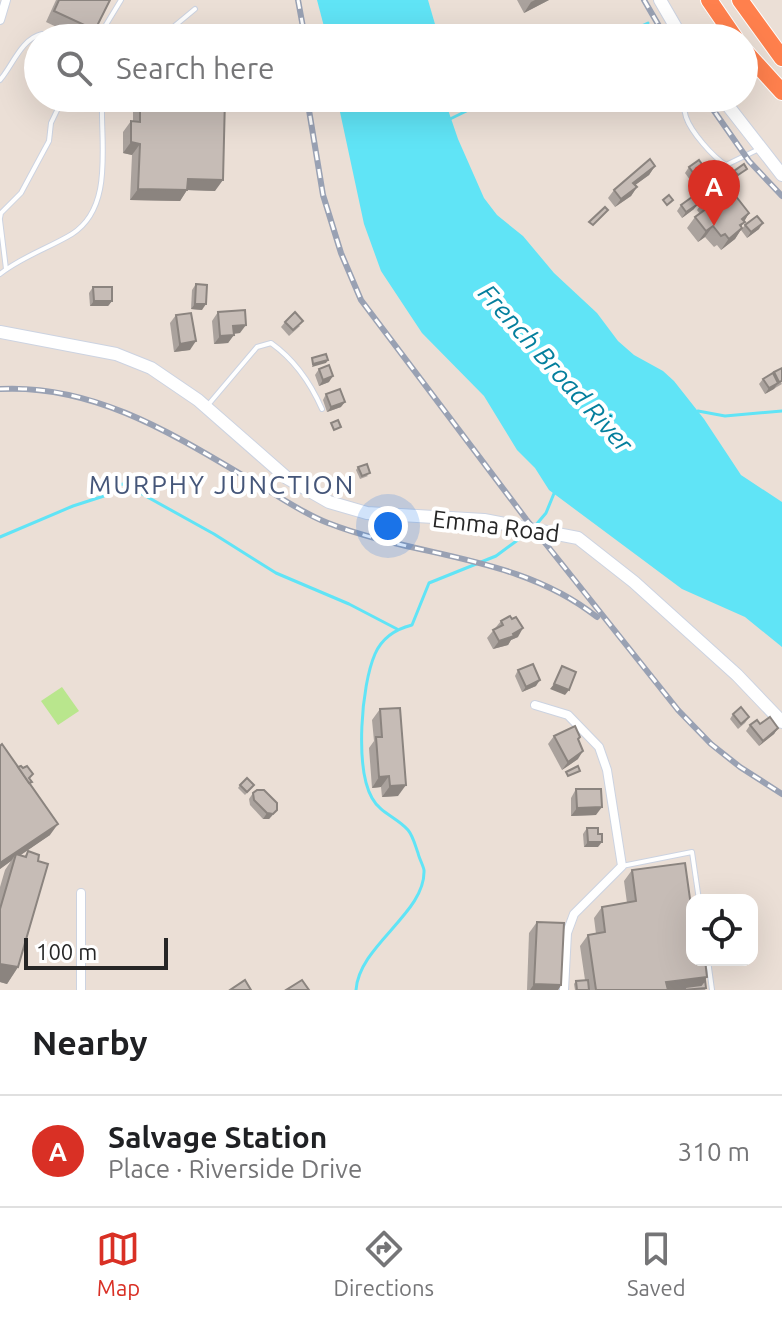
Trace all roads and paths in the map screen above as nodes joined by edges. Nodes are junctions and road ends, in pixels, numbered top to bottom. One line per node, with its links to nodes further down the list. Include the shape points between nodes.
1 (6, 0): 7 (street)
2 (121, 0): 8 (lane)
3 (660, 0): 10 (street)
4 (709, 0): 11 (highway)
5 (740, 0): 12 (highway)
6 (195, 9): 9 (lane)
7 (0, 20)
8 (106, 24)
9 (177, 24)
10 (674, 24)
11 (725, 24)
12 (757, 24)
13 (758, 25): 15 (highway)
14 (24, 44): 17 (lane)
15 (782, 58)
16 (758, 65): 18 (highway)
17 (0, 80)
18 (782, 92)
19 (56, 112): 25 (lane, via 49,141)
20 (102, 112): 26 (lane, via 103,176 87,221)
21 (686, 112): 23 (lane, via 715,158 726,165)
22 (732, 112): 23 (street)
23 (759, 149): 24 (street)
24 (782, 175)
25 (0, 219): 26 (lane)
26 (6, 269): 27 (lane)
27 (0, 274)
28 (0, 332): 29 (street, Emma Road, via 116,354 151,368)
29 (206, 407): 30 (lane, via 257,347 271,343 301,371); 32 (street, Emma Road, via 287,478 329,502 367,513 484,520 578,538 737,675)
30 (322, 409)
31 (535, 705): 33 (street, via 568,715 599,747)
32 (782, 722)
33 (622, 866): 35 (lane, via 692,852); 38 (street, via 574,914 567,933)
34 (81, 893): 37 (street)
35 (698, 894)
36 (709, 966): 39 (lane)
37 (81, 990)
38 (564, 990)
39 (712, 990)

